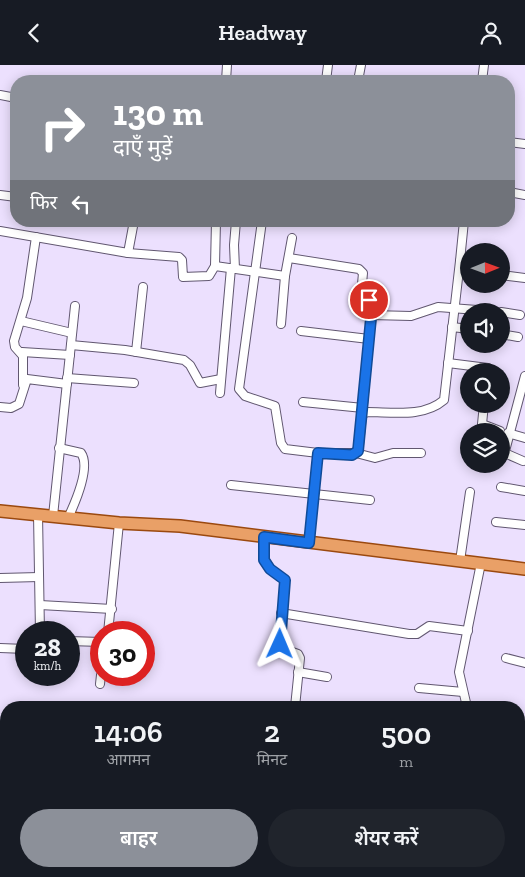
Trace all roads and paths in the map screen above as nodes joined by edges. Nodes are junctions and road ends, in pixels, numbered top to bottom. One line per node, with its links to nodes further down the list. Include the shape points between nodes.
1 (318, 65): 2 (street)
2 (328, 66)
3 (133, 227): 12 (street)
4 (216, 227): 15 (street)
5 (236, 227): 16 (street)
6 (261, 227): 17 (street)
7 (463, 227): 11 (street)
8 (0, 231): 9 (street)
9 (36, 237): 12 (street); 28 (street)
10 (292, 238): 13 (street)
11 (462, 243)
12 (128, 253): 15 (street, via 179,257 183,277 207,278)
13 (289, 259): 18 (street); 26 (street, via 361,270 361,295 371,302)
14 (460, 261): 23 (street)
15 (215, 266): 16 (street)
16 (233, 269): 17 (street); 44 (street)
17 (254, 272): 18 (street); 55 (street, via 240,392 275,406 281,443 285,449)
18 (285, 276): 29 (street)
19 (510, 276): 20 (street)
20 (525, 278)
21 (143, 287): 39 (street)
22 (75, 306): 33 (street)
23 (454, 307): 24 (street); 26 (street, via 431,308 411,316); 30 (street)
24 (460, 308)
25 (510, 314): 27 (street)
26 (371, 315): 36 (street)
27 (520, 315)
28 (21, 321): 33 (street); 38 (street, via 14,344)
29 (280, 324)
30 (452, 327): 31 (street); 41 (street)
31 (460, 328)
32 (301, 331): 36 (street)
33 (72, 333): 37 (street)
34 (510, 336): 35 (street)
35 (518, 337)
36 (369, 339): 51 (street)
37 (71, 345): 39 (street); 40 (street)
38 (22, 352): 40 (street); 47 (street)
39 (136, 352): 44 (street, via 184,360 200,383)
40 (70, 355): 45 (street)
41 (448, 363): 42 (street); 51 (street, via 446,395 439,404 419,412)
42 (460, 364)
43 (525, 376): 52 (street)
44 (221, 379): 48 (street)
45 (67, 381): 46 (street); 47 (street, via 31,379); 54 (street)
46 (134, 383)
47 (23, 385): 50 (street, via 16,407)
48 (220, 393)
49 (303, 402): 51 (street)
50 (0, 407)
51 (363, 411): 56 (street)
52 (510, 433): 53 (street)
53 (525, 438)
54 (60, 448): 68 (street); 69 (street, via 81,453 84,457 82,482)
55 (318, 453): 56 (street); 64 (street)
56 (356, 453): 57 (street, via 375,458)
57 (421, 453)
58 (510, 455): 59 (street)
59 (523, 461)
60 (231, 485): 64 (street)
61 (501, 487): 63 (street)
62 (470, 491): 75 (street)
63 (525, 491)
64 (313, 495): 65 (street); 74 (street)
65 (370, 500)
66 (0, 511): 67 (main road)
67 (38, 514): 68 (main road); 78 (street)
68 (53, 516): 69 (main road)
69 (68, 518): 71 (main road)
70 (496, 522): 72 (street)
71 (119, 523): 73 (main road, via 180,526); 81 (street)
72 (525, 525)
73 (264, 537): 74 (main road); 82 (street, via 264,560 285,580)
74 (309, 543): 75 (main road)
75 (460, 561): 76 (main road)
76 (481, 563): 77 (main road); 85 (street)
77 (525, 569)
78 (39, 577): 79 (street); 80 (street)
79 (0, 578)
80 (40, 605): 81 (street); 83 (street)
81 (112, 609): 84 (street)
82 (281, 613): 85 (street, via 409,634 430,626); 90 (street, via 280,644 298,654)
83 (40, 621)
84 (110, 621)
85 (468, 631): 93 (street, via 460,672)
86 (0, 648): 87 (street)
87 (15, 649)
88 (506, 658): 89 (street)
89 (525, 663)
90 (298, 672): 91 (street); 94 (street)
91 (327, 677)
92 (419, 688): 93 (street)
93 (463, 692): 95 (street)
94 (296, 701)
95 (465, 701)

